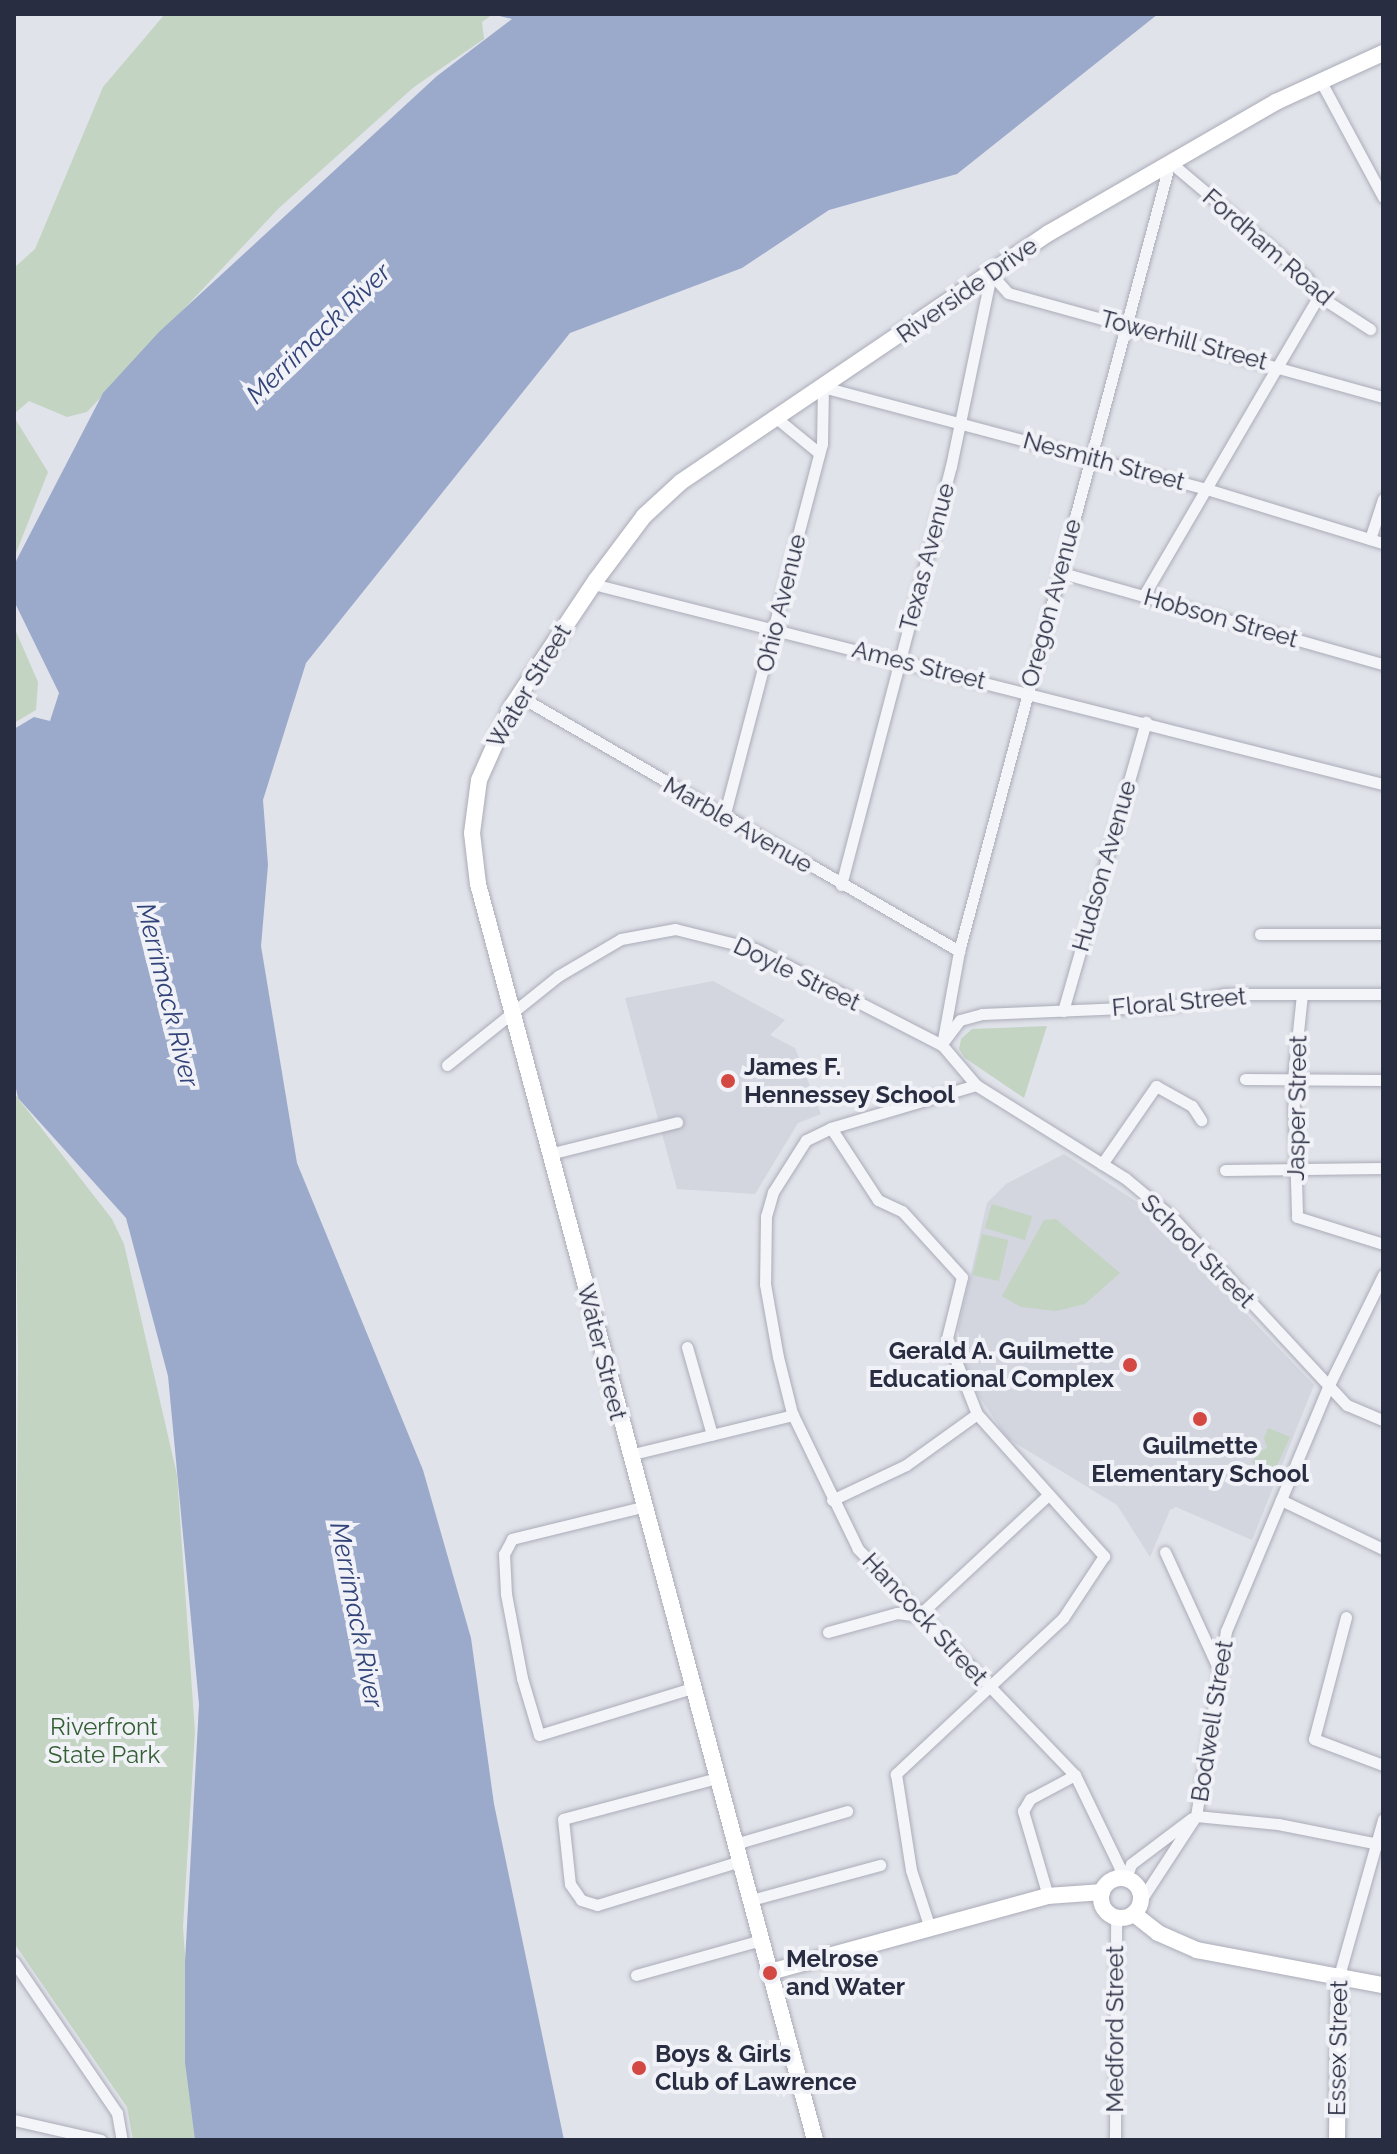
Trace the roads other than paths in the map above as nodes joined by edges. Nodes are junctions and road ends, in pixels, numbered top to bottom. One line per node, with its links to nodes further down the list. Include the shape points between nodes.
1 (1383, 53): 2 (main road, Riverside Drive)
2 (1320, 80): 3 (main road, Riverside Drive); 4 (street)
3 (1170, 162): 5 (main road, Riverside Drive); 6 (street, Fordham Road, via 1306,277); 7 (street, Oregon Avenue)
4 (1383, 197)
5 (991, 274): 7 (street, Towerhill Street, via 1008,293); 10 (main road, Riverside Drive); 13 (street, Texas Avenue)
6 (1319, 296): 8 (street, Fordham Road); 9 (street)
7 (1125, 325): 9 (street, Towerhill Street); 15 (street, Oregon Avenue)
8 (1370, 329)
9 (1280, 366): 11 (street, Towerhill Street); 16 (street)
10 (823, 387): 12 (main road, Riverside Drive); 13 (street, Nesmith Street); 14 (street, Ohio Avenue, via 826,415)
11 (1383, 397)
12 (775, 417): 14 (street); 21 (main road, Riverside Drive, via 662,499)
13 (961, 423): 15 (street, Nesmith Street); 24 (street, Texas Avenue)
14 (819, 453): 23 (street, Ohio Avenue)
15 (1089, 457): 16 (street, Nesmith Street); 20 (street, Oregon Avenue)
16 (1207, 489): 18 (street, Nesmith Street); 22 (street)
17 (1383, 499): 18 (street)
18 (1370, 539): 19 (street, Nesmith Street)
19 (1383, 543)
20 (1059, 572): 22 (street, Hobson Street); 26 (street, Oregon Avenue)
21 (593, 584): 23 (street, Ames Street); 27 (main road, Water Street)
22 (1144, 595): 25 (street, Hobson Street)
23 (774, 628): 24 (street, Ames Street); 30 (street, Ohio Avenue)
24 (900, 660): 26 (street, Ames Street); 31 (street, Texas Avenue)
25 (1383, 664)
26 (1027, 692): 28 (street, Ames Street); 34 (street, Oregon Avenue)
27 (519, 696): 30 (street, Marble Avenue); 38 (main road, Water Street, via 483,767 472,833 478,884)
28 (1146, 722): 29 (street, Ames Street); 37 (street, Hudson Avenue)
29 (1383, 784)
30 (724, 817): 31 (street, Marble Avenue)
31 (841, 885): 34 (street, Marble Avenue)
32 (1260, 934): 33 (street)
33 (1383, 934)
34 (959, 951): 39 (street, Oregon Avenue)
35 (1302, 994): 36 (street, Floral Street); 37 (street, Floral Street, via 1224,994 1171,1006); 42 (street, Jasper Street)
36 (1383, 994)
37 (1063, 1011): 39 (street, Floral Street, via 982,1014 960,1020)
38 (512, 1014): 39 (street, Doyle Street, via 599,948 650,930 675,929 755,949); 40 (street, Doyle Street); 48 (main road, Water Street)
39 (942, 1045): 44 (street, School Street)
40 (447, 1065)
41 (1245, 1079): 42 (street)
42 (1293, 1079): 43 (street); 52 (street, Jasper Street)
43 (1383, 1080)
44 (976, 1085): 47 (street, Hancock Street); 49 (street, School Street)
45 (1201, 1120): 49 (street, via 1192,1106 1156,1086)
46 (677, 1122): 48 (street)
47 (831, 1128): 57 (street, via 878,1200 902,1211 962,1277 947,1338); 58 (street, Hancock Street, via 806,1140 773,1192 766,1216 765,1284)
48 (549, 1154): 61 (main road, Water Street)
49 (1102, 1164): 56 (street, School Street, via 1172,1217)
50 (1383, 1168): 52 (street)
51 (1225, 1170): 52 (street)
52 (1295, 1170): 53 (street, Jasper Street, via 1298,1221)
53 (1383, 1244)
54 (1383, 1275): 56 (street, Bodwell Street)
55 (687, 1347): 60 (street)
56 (1328, 1387): 59 (street, School Street, via 1347,1405); 64 (street, Bodwell Street)
57 (977, 1414): 62 (street); 63 (street, via 907,1464)
58 (793, 1415): 60 (street); 63 (street, Hancock Street)
59 (1383, 1420)
60 (712, 1435): 61 (street)
61 (629, 1455): 65 (main road, Water Street)
62 (1048, 1495): 68 (street); 72 (street, via 1104,1556 1063,1618)
63 (832, 1500): 68 (street, Hancock Street, via 875,1571)
64 (1281, 1500): 66 (street); 71 (street, Bodwell Street, via 1226,1631)
65 (642, 1507): 73 (main road, Water Street); 73 (street, via 512,1539 504,1554 511,1632 539,1735)
66 (1383, 1549)
67 (1165, 1552): 71 (street)
68 (918, 1616): 70 (street, via 897,1613); 72 (street, Hancock Street)
69 (1346, 1617): 74 (street, via 1314,1739)
70 (828, 1632)
71 (1218, 1669): 78 (street, Bodwell Street)
72 (989, 1687): 75 (street, Hancock Street); 90 (street, via 896,1774 911,1870)
73 (692, 1688): 76 (main road, Water Street)
74 (1383, 1765)
75 (1075, 1775): 84 (street, Hancock Street); 86 (street, via 1030,1799 1023,1811)
76 (717, 1778): 80 (main road, Water Street); 82 (street, via 563,1819 570,1884 581,1900 597,1905)
77 (847, 1811): 80 (street)
78 (1196, 1816): 81 (street, via 1278,1824); 84 (street, Bodwell Street, via 1131,1864); 88 (street, Bodwell Street)
79 (1383, 1819): 81 (street, Essex Street)
80 (735, 1844): 82 (main road, Water Street)
81 (1379, 1844): 95 (street, Essex Street)
82 (740, 1861): 87 (main road, Water Street)
83 (880, 1865): 87 (street)
84 (1122, 1878): 85 (main road); 88 (main road, via 1137,1885)
85 (1102, 1892): 86 (main road); 89 (main road, via 1102,1904)
86 (1048, 1896): 90 (main road)
87 (751, 1900): 91 (main road, Water Street)
88 (1138, 1907): 89 (main road); 95 (main road, via 1158,1933 1197,1950)
89 (1116, 1918): 101 (street, Medford Street)
90 (930, 1928): 93 (main road)
91 (761, 1940): 93 (main road, Water Street); 94 (street)
92 (14, 1962): 99 (street, via 117,2113)
93 (770, 1972): 100 (main road, Water Street)
94 (636, 1975)
95 (1339, 1976): 96 (main road); 102 (main road, Essex Street)
96 (1383, 1985)
97 (14, 2120): 98 (street)
98 (101, 2140)
99 (122, 2140)
100 (815, 2140)
101 (1115, 2140)
102 (1337, 2140)

